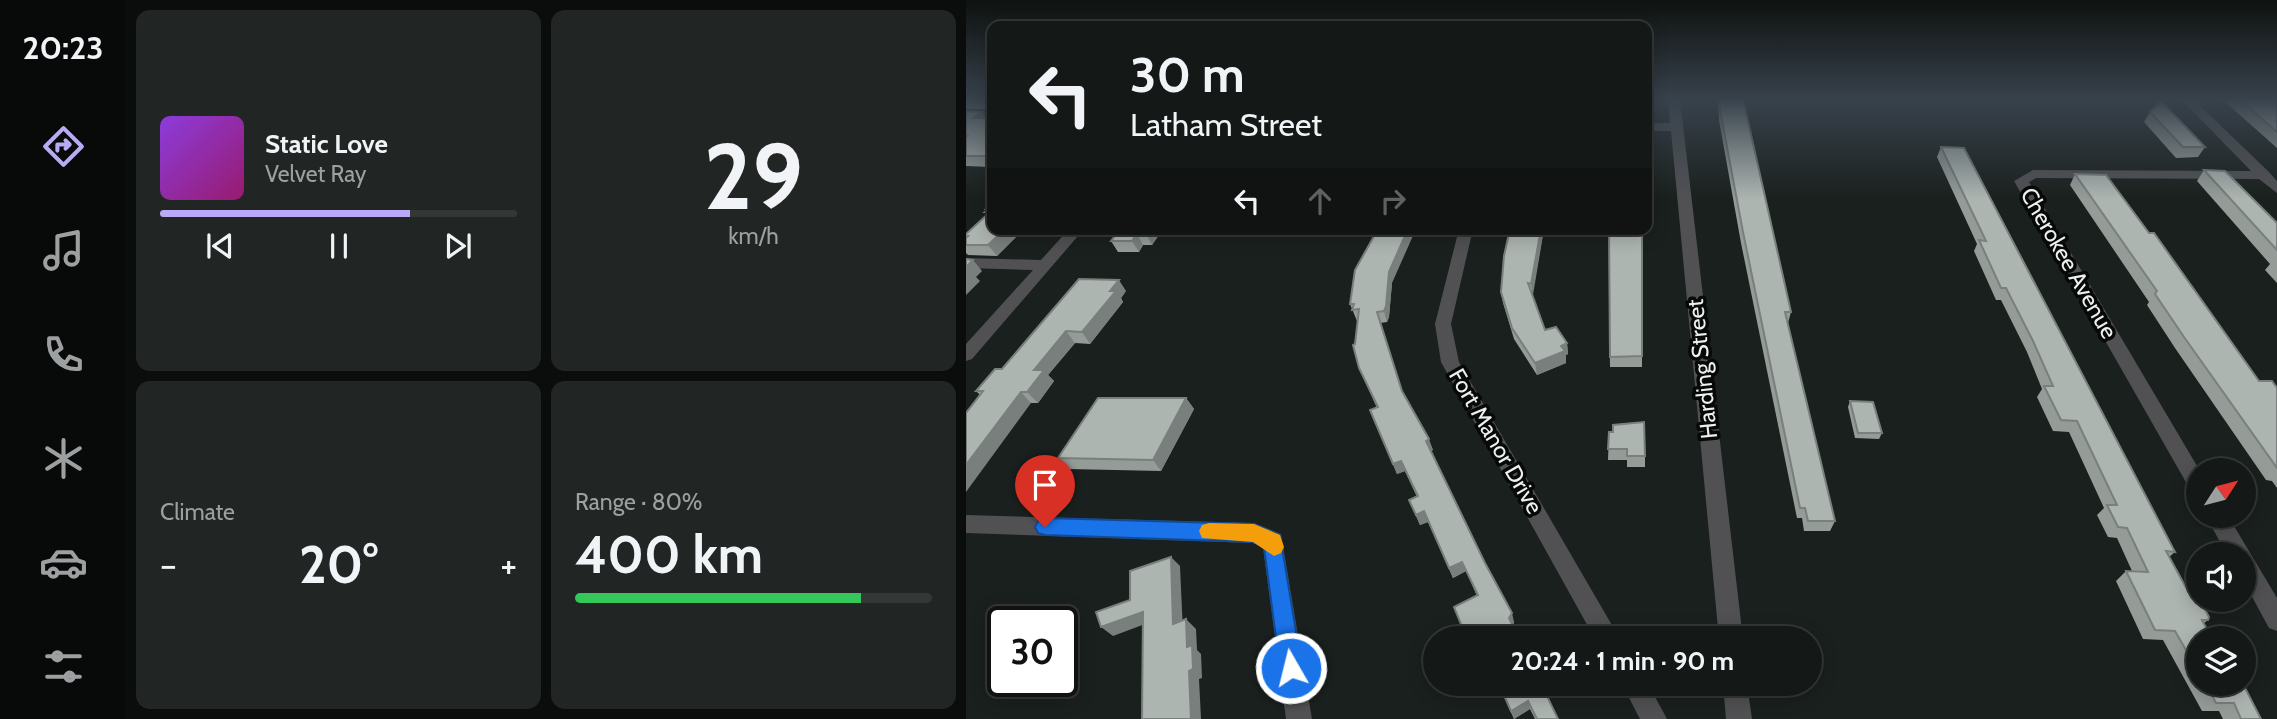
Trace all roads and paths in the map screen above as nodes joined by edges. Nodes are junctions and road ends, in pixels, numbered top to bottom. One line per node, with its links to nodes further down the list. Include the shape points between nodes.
1 (1676, 133): 15 (street, Harding Street)
2 (2221, 133): 3 (street)
3 (2263, 175): 4 (street); 10 (street, Cherokee Avenue, via 2033,174 2021,180)
4 (2277, 189)
5 (1072, 235): 8 (street)
6 (1465, 235): 14 (street, Fort Manor Drive, via 1443,324 1450,362)
7 (966, 263): 8 (street)
8 (1046, 265): 9 (street)
9 (966, 355)
10 (2186, 464)
11 (966, 524): 18 (street, via 1254,533 1273,541)
12 (2256, 583): 13 (street)
13 (2277, 620)
14 (1601, 626)
15 (1730, 626)
16 (1641, 696): 19 (street)
17 (1736, 696): 20 (street)
18 (1298, 719)
19 (1654, 719)
20 (1739, 719)

